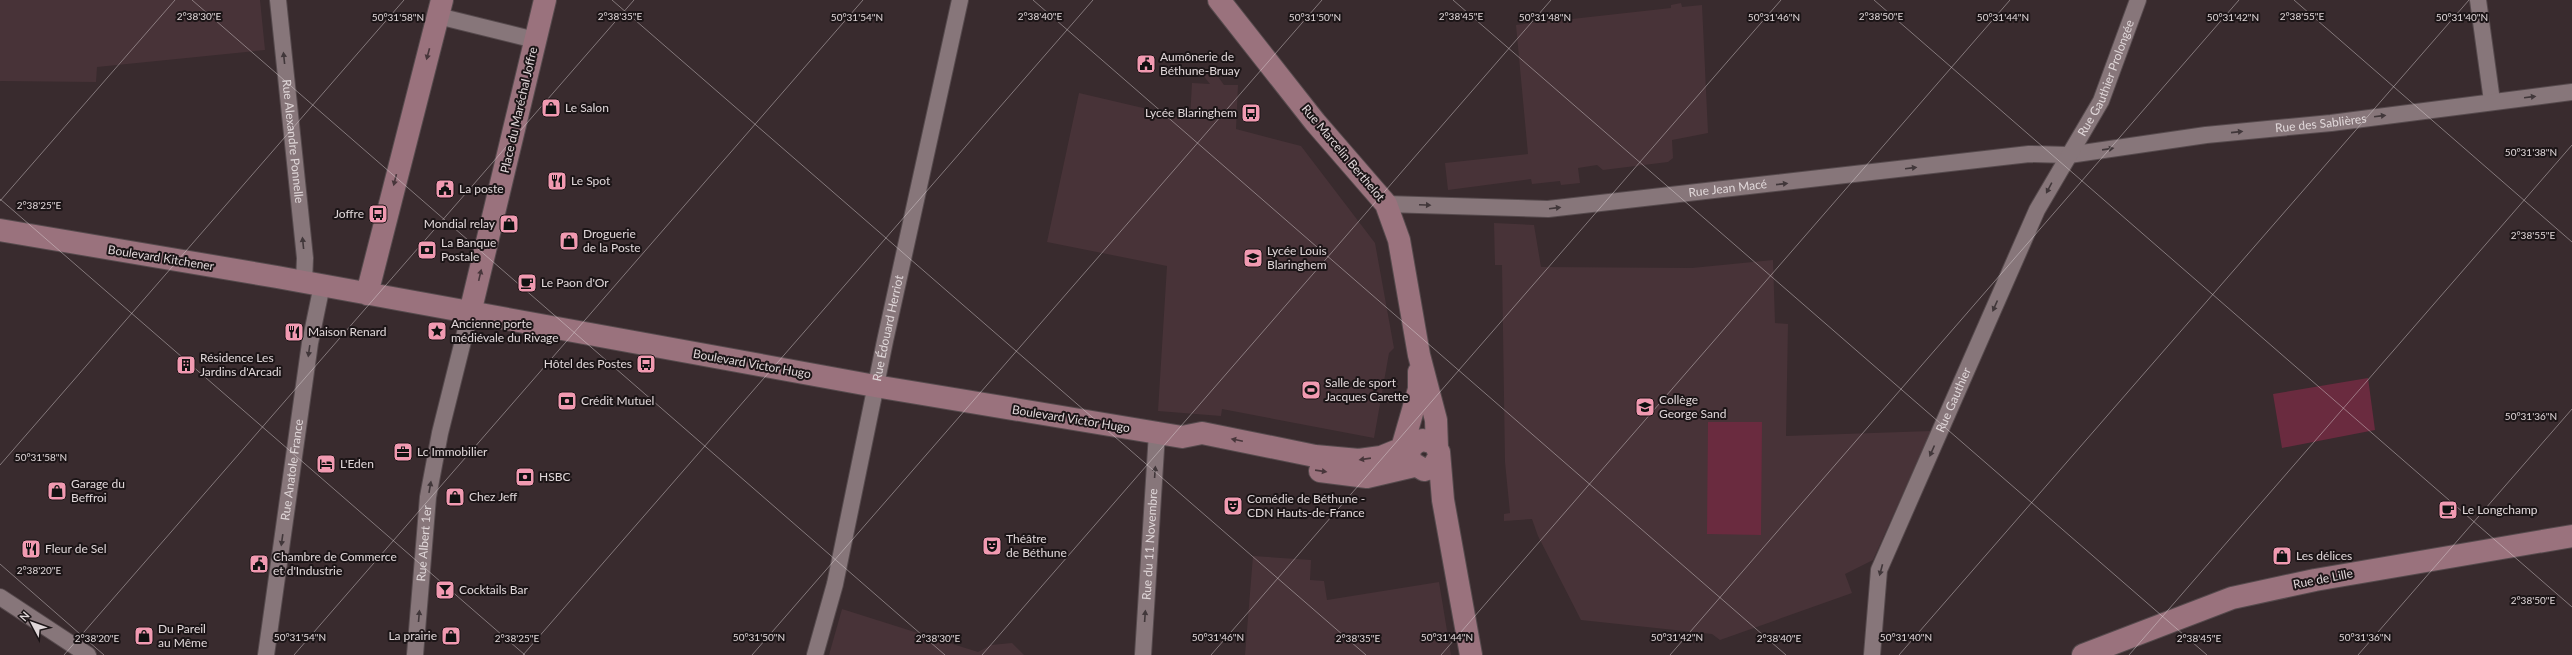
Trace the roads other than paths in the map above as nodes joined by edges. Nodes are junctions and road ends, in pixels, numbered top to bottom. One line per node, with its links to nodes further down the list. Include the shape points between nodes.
1 (278, 0): 14 (street, Rue Alexandre Ponnelle, one-way to 1, via 305,258)
2 (545, 0): 8 (main road, Place du Maréchal Joffre)
3 (960, 0): 18 (street, Rue Édouard Herriot)
4 (1219, 0): 12 (main road, Rue Marcelin Berthelot, via 1315,122)
5 (2138, 0): 11 (street, Rue Gauthier Prolongée, via 2101,101)
6 (2478, 0): 10 (street)
7 (440, 8): 8 (street); 15 (main road, one-way to 15)
8 (535, 40): 16 (main road, Place du Maréchal Joffre, one-way to 8)
9 (2572, 92): 10 (street, Rue des Sablières, one-way to 9)
10 (2492, 101): 11 (street, Rue des Sablières, one-way to 10, via 2206,135 2332,123)
11 (2069, 155): 12 (street, Rue Jean Macé, one-way to 11, via 1548,209 2029,154); 29 (street, Rue Gauthier, one-way to 29, via 2037,210 1879,570)
12 (1386, 204): 17 (main road, Rue Marcelin Berthelot, via 1399,240)
13 (0, 230): 14 (main road, Boulevard Kitchener)
14 (313, 284): 15 (main road, Boulevard Victor Hugo); 24 (street, Rue Anatole France, one-way to 24, via 310,343)
15 (367, 294): 16 (main road, Boulevard Victor Hugo)
16 (470, 313): 18 (main road, Boulevard Victor Hugo); 25 (street, Rue Albert 1er, one-way to 16, via 428,496 440,433)
17 (1420, 360): 20 (main road); 20 (main road, Rue Marcelin Berthelot, via 1436,420)
18 (875, 386): 19 (main road, Boulevard Victor Hugo); 26 (street, Rue Édouard Herriot, via 835,584)
19 (1157, 433): 20 (main road, Boulevard Victor Hugo, via 1182,437 1202,433 1315,456 1359,460); 27 (street, Rue du 11 Novembre, one-way to 19)
20 (1422, 453): 28 (main road, via 1443,500)
21 (2572, 536): 30 (main road, Rue de Lille, via 2315,580 2232,598)
22 (0, 597): 23 (street)
23 (80, 653)
24 (266, 655)
25 (415, 655)
26 (815, 655)
27 (1142, 655)
28 (1471, 655)
29 (1872, 655)
30 (2083, 655)

